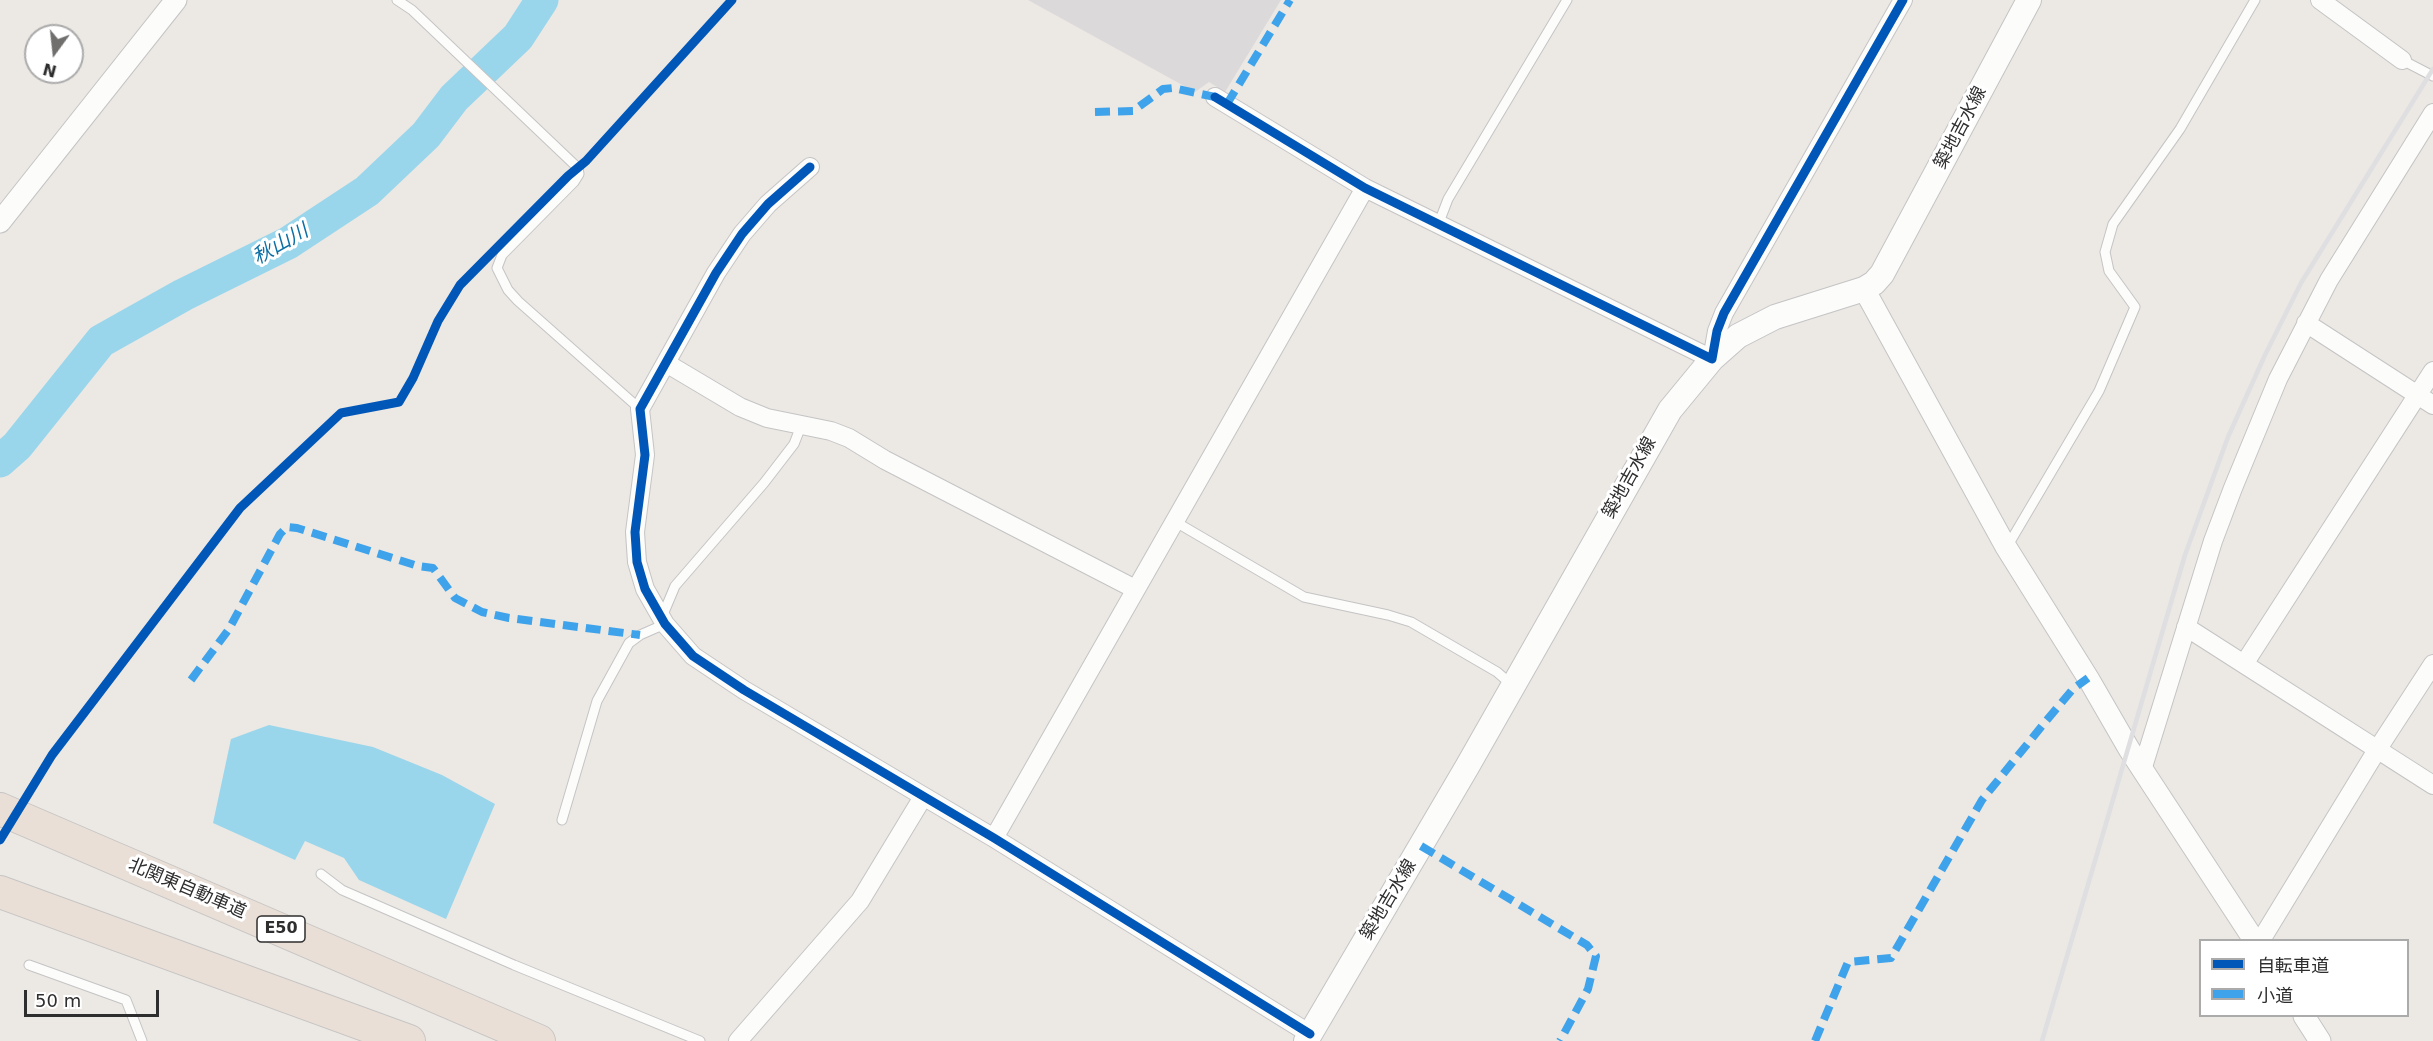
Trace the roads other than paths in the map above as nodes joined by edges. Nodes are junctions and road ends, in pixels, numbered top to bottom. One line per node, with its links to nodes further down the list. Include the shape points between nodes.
1 (176, 0): 14 (street)
2 (397, 0): 22 (lane, via 572,162 579,174 574,182 502,255 497,268 518,301)
3 (1567, 0): 15 (lane, via 1448,199)
4 (1903, 0): 18 (street, via 1724,313)
5 (2029, 0): 16 (main road, 築地吉水線, via 1888,264 1874,283)
6 (2255, 0): 25 (lane, via 2180,129 2113,224 2105,252 2109,272 2135,307 2099,391)
7 (2320, 0): 8 (street)
8 (2402, 60): 9 (lane)
9 (2433, 76)
10 (1215, 97): 13 (street)
11 (2433, 113): 17 (street, via 2329,280)
12 (810, 167): 19 (street, via 768,204 742,234)
13 (1365, 189): 15 (street); 24 (street)
14 (0, 222)
15 (1438, 225): 18 (street)
16 (1864, 289): 18 (main road, 築地吉水線, via 1775,317 1738,336); 25 (street)
17 (2307, 324): 21 (street); 28 (street, via 2278,379 2233,488)
18 (1712, 359): 31 (main road, 築地吉水線, via 1655,434)
19 (666, 363): 22 (street); 23 (street, via 740,407)
20 (2433, 371): 21 (street)
21 (2426, 400): 29 (street)
22 (640, 409): 27 (street, via 645,455 635,532 637,562 645,589)
23 (801, 426): 26 (street, via 849,438); 27 (lane, via 794,444 764,483 675,586)
24 (1174, 521): 26 (street); 31 (lane, via 1304,597 1411,622 1497,672)
25 (2006, 547): 33 (street)
26 (1135, 589): 38 (street)
27 (664, 621): 35 (street, via 693,656); 37 (lane, via 629,644 597,701)
28 (2186, 627): 29 (street); 33 (street)
29 (2244, 664): 32 (street)
30 (2433, 664): 32 (street)
31 (1513, 687): 45 (main road, 築地吉水線)
32 (2377, 750): 34 (street); 42 (street)
33 (2142, 770): 41 (street)
34 (2433, 785)
35 (923, 797): 38 (street); 50 (street, via 860,902)
36 (11, 814): 48 (highway, 北関東自動車道 / E50)
37 (562, 820)
38 (994, 838): 45 (street)
39 (321, 874): 49 (lane, via 342,891)
40 (0, 892): 47 (highway)
41 (2253, 939)
42 (2262, 939)
43 (29, 965): 46 (lane, via 126,1000)
44 (2305, 1017): 51 (street)
45 (1308, 1037)
46 (142, 1041)
47 (409, 1041)
48 (539, 1041)
49 (700, 1041)
50 (738, 1041)
51 (2320, 1041)

